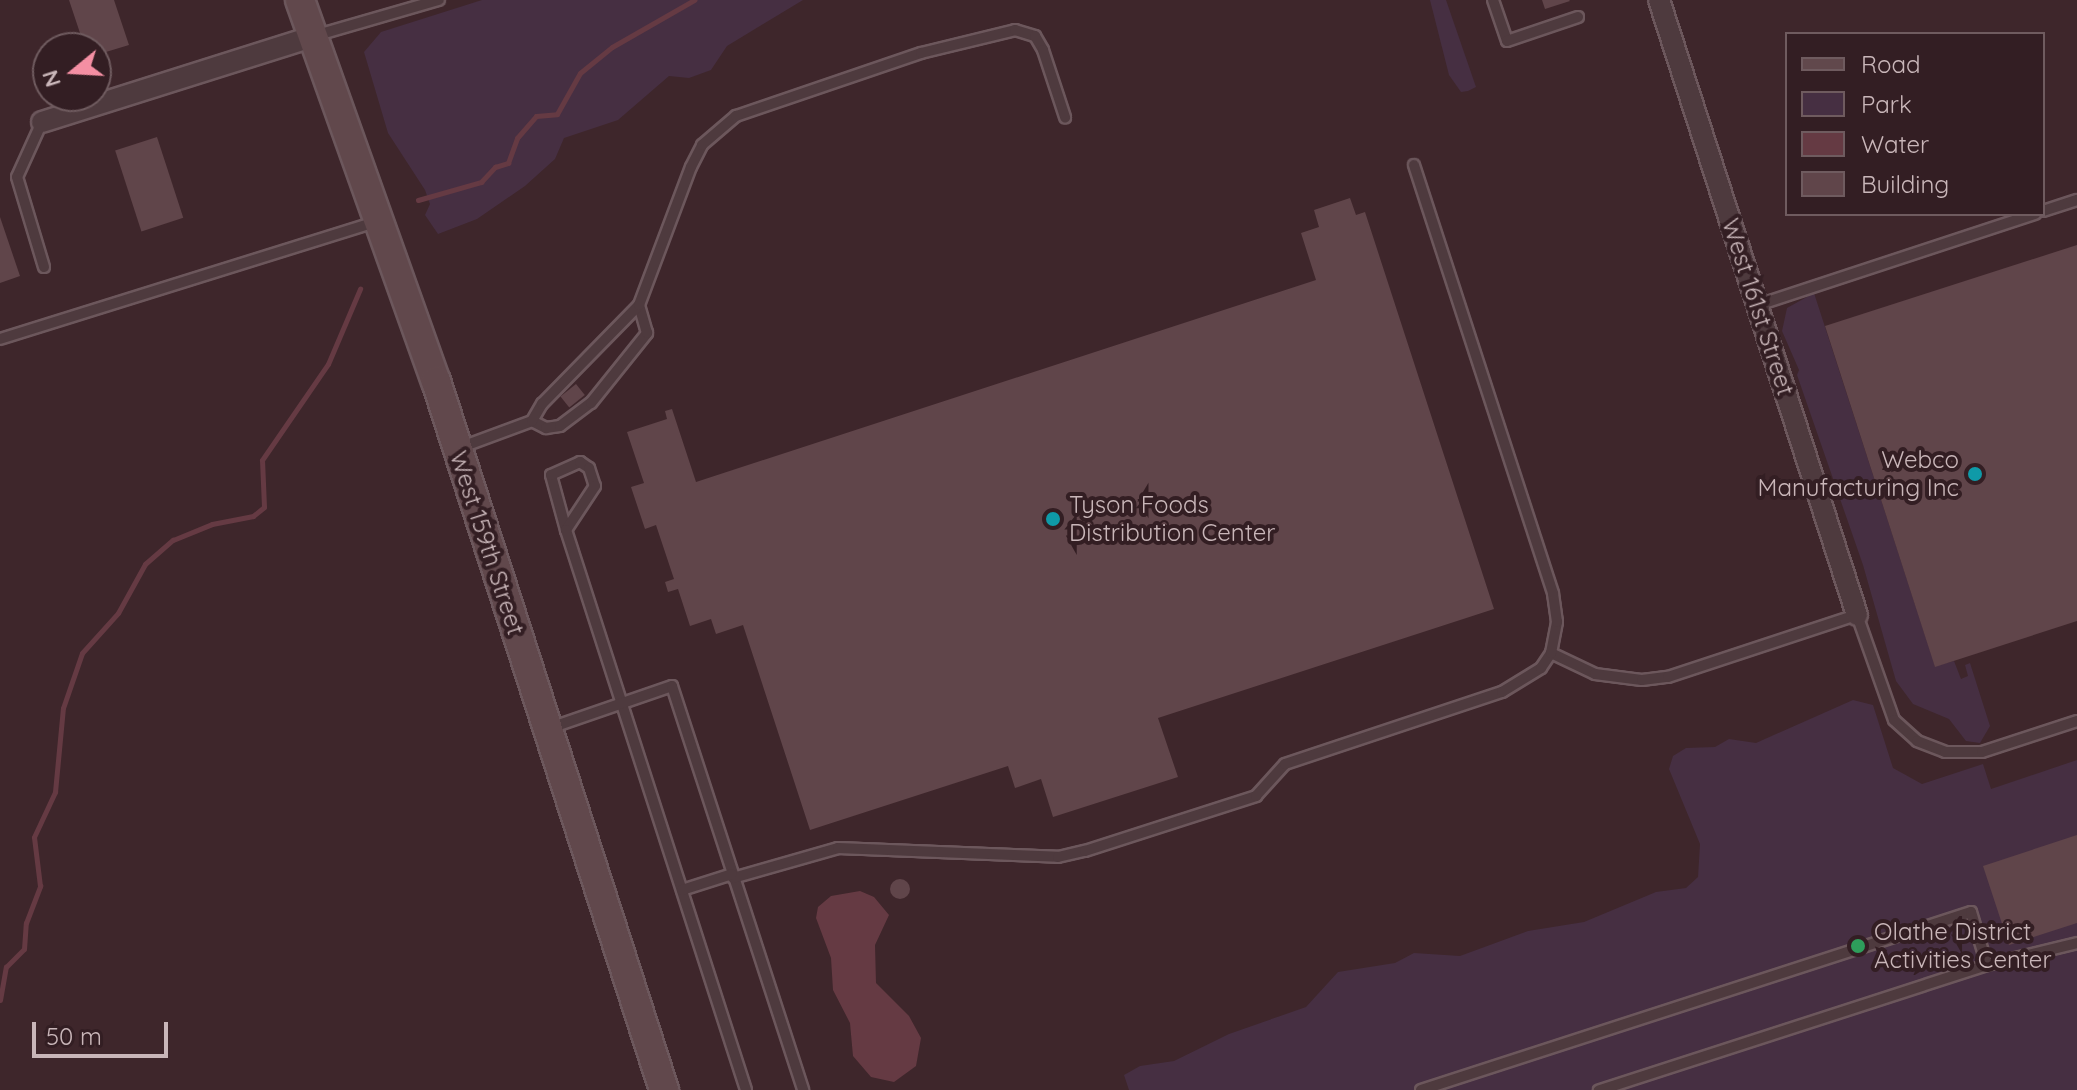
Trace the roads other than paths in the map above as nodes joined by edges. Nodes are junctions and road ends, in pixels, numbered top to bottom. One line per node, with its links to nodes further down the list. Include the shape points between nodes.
1 (300, 0): 6 (street, West 159th Street)
2 (439, 0): 6 (lane)
3 (1493, 0): 5 (lane, via 1507,41)
4 (1659, 0): 16 (street, West 161st Street)
5 (1578, 17)
6 (312, 37): 8 (street); 13 (street, West 159th Street)
7 (1065, 117): 15 (lane, via 1035,36 1015,30 921,53 736,116 702,145)
8 (42, 122): 14 (lane, via 17,177)
9 (1414, 165): 22 (lane, via 1553,593 1557,622)
10 (2077, 200): 11 (lane)
11 (2045, 210)
12 (2029, 216): 16 (lane)
13 (380, 221): 17 (lane); 19 (street, West 159th Street)
14 (44, 267)
15 (639, 305): 18 (lane, via 542,404); 18 (lane, via 647,333 591,403 560,426)
16 (1758, 305): 21 (street, West 161st Street)
17 (0, 339)
18 (532, 421): 19 (lane)
19 (457, 448): 25 (street, West 159th Street)
20 (566, 530): 20 (lane, via 595,486 589,468 580,462 551,475); 23 (lane)
21 (1857, 615): 22 (lane, via 1668,677 1642,680 1595,674); 24 (lane, via 1894,720 1917,741 1945,752 1982,752)
22 (1551, 653): 26 (lane, via 1524,682 1502,692 1285,764 1256,796 1085,851 1058,857 838,848)
23 (622, 703): 25 (lane); 26 (lane, via 672,686); 27 (lane)
24 (2077, 721)
25 (547, 729): 30 (street, West 159th Street)
26 (732, 876): 27 (lane); 32 (lane)
27 (682, 890): 31 (lane)
28 (2077, 943): 29 (lane)
29 (1987, 965): 33 (lane, via 1971,912); 34 (lane)
30 (664, 1090)
31 (746, 1090)
32 (803, 1090)
33 (1421, 1090)
34 (1599, 1090)

